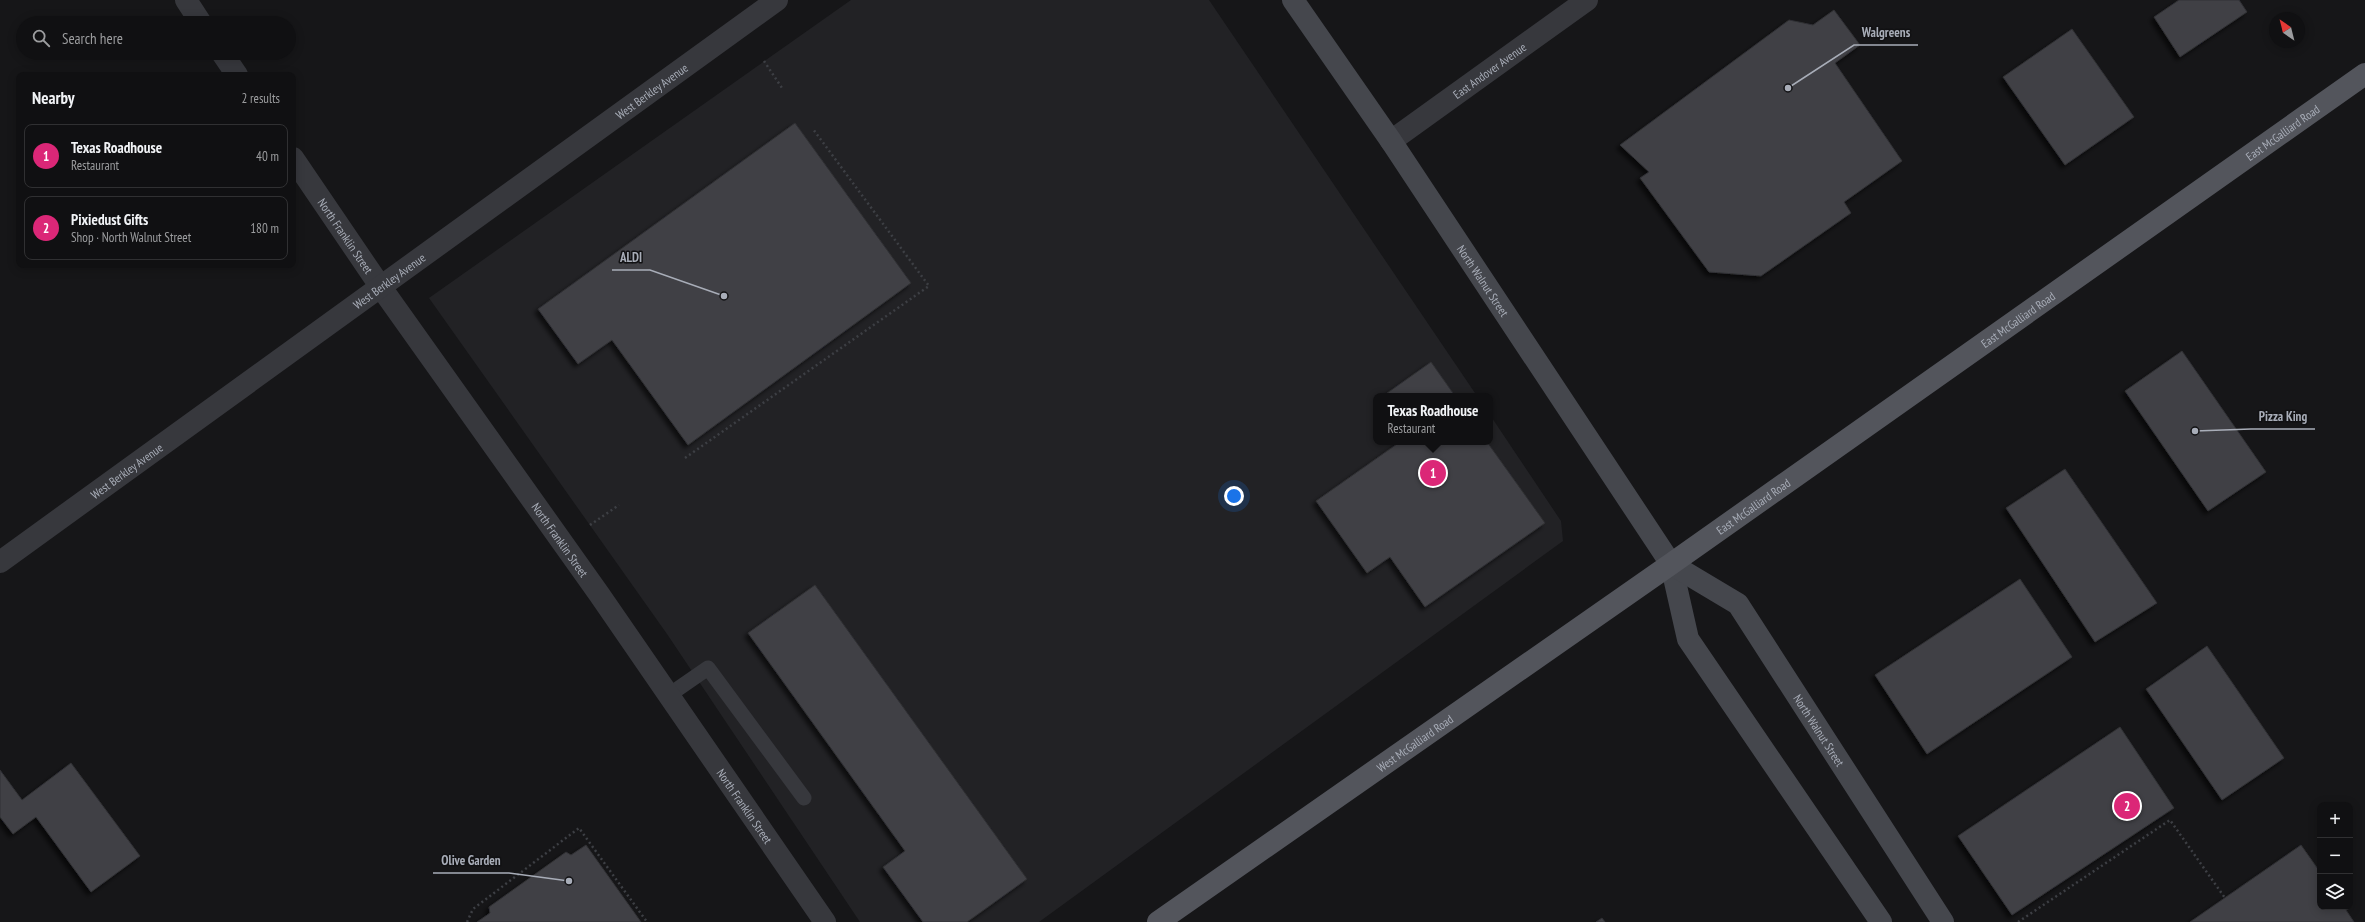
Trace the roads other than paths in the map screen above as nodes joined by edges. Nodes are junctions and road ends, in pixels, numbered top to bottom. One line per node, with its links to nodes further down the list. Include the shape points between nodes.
1 (186, 0): 5 (street)
2 (777, 0): 11 (street, West Berkley Avenue)
3 (1292, 0): 9 (main road, North Walnut Street)
4 (1588, 0): 9 (street, East Andover Avenue)
5 (196, 16)
6 (227, 60): 7 (street)
7 (235, 72)
8 (2365, 74): 13 (main road, East McGalliard Road)
9 (1391, 141): 13 (main road, North Walnut Street)
10 (296, 162): 11 (street, North Franklin Street)
11 (380, 286): 12 (street, West Berkley Avenue); 14 (street, North Franklin Street)
12 (0, 562)
13 (1671, 564): 17 (main road, West McGalliard Road); 18 (main road, North Walnut Street, via 1688,639); 19 (main road, North Walnut Street, via 1738,604)
14 (669, 695): 15 (lane, via 708,668); 16 (street, North Franklin Street)
15 (804, 798)
16 (825, 922)
17 (1158, 922)
18 (1881, 922)
19 (1943, 922)

